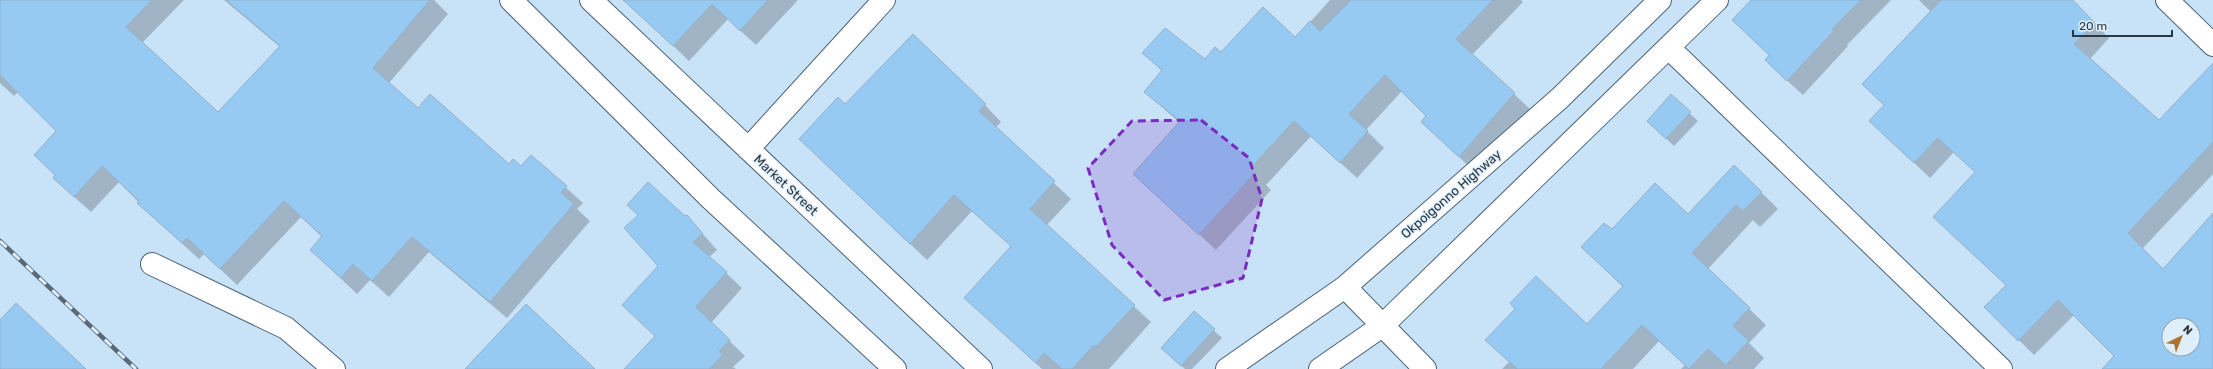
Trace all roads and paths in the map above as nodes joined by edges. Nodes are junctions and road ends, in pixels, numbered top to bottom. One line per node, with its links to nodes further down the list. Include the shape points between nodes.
1 (511, 0): 14 (street, via 711,199)
2 (591, 0): 9 (street, Market Street)
3 (884, 0): 9 (street)
4 (1660, 0): 11 (street, Okpoigonno Highway, via 1560,98)
5 (1717, 0): 8 (street)
6 (2167, 0): 7 (street)
7 (2213, 45)
8 (1669, 48): 12 (street); 19 (street)
9 (748, 149): 15 (street, Market Street)
10 (152, 264): 13 (street, via 286,328)
11 (1345, 287): 12 (street); 16 (street, Okpoigonno Highway)
12 (1382, 326): 17 (street); 18 (street)
13 (334, 369)
14 (895, 369)
15 (982, 369)
16 (1227, 369)
17 (1320, 369)
18 (1426, 369)
19 (2001, 369)

